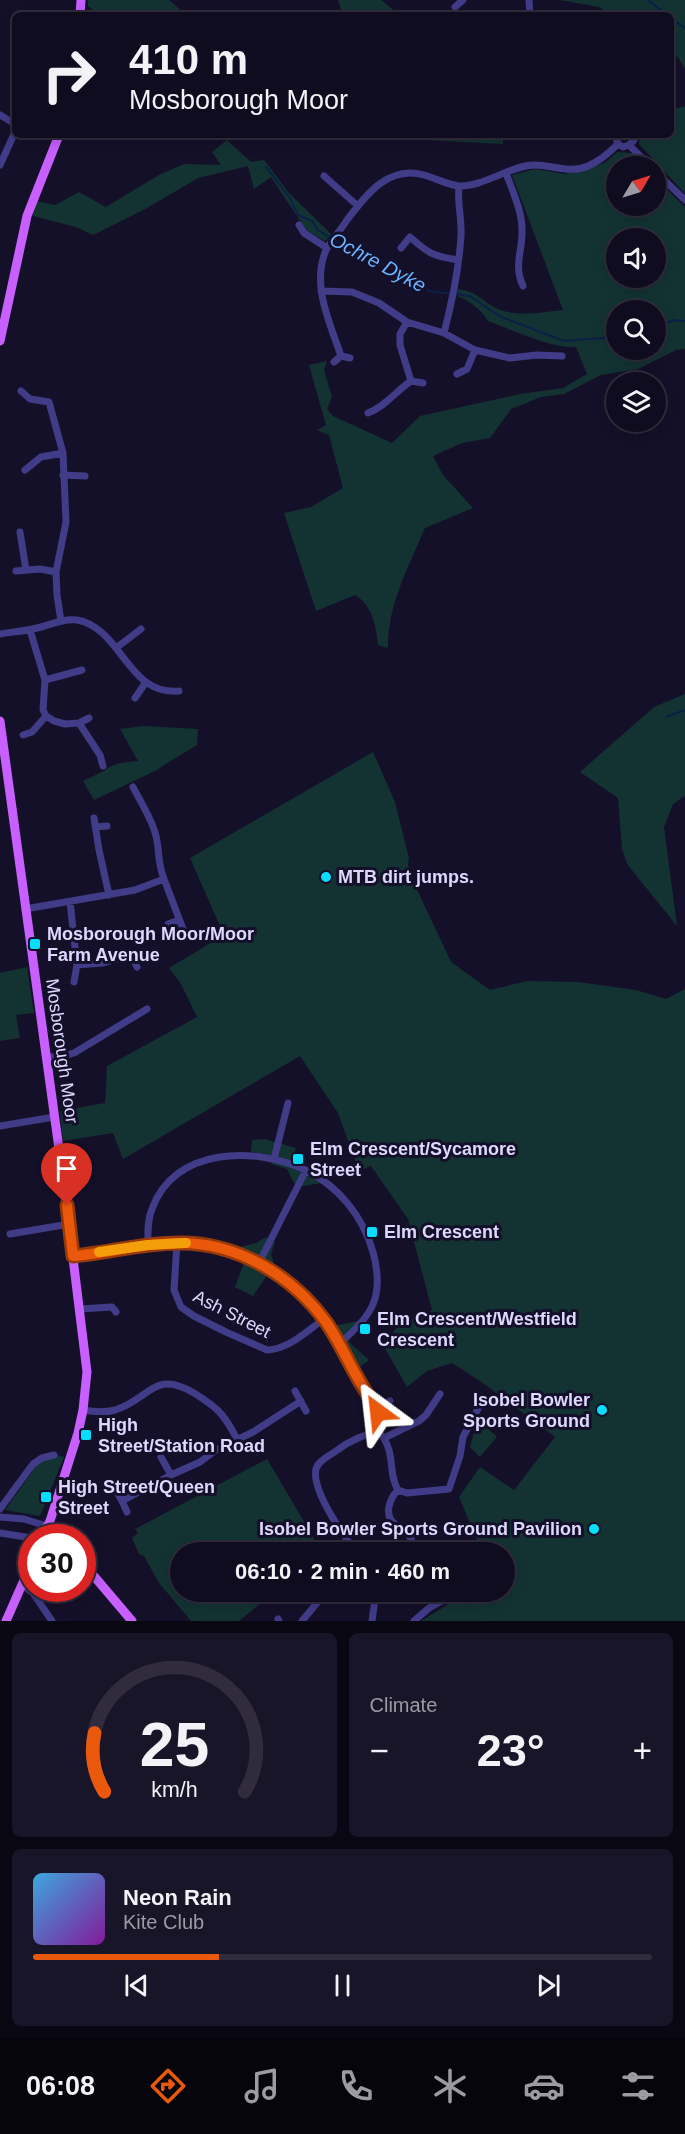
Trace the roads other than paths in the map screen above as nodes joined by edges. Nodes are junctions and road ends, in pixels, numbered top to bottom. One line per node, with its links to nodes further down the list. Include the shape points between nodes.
1 (463, 0): 2 (street)
2 (455, 7)
3 (12, 138): 10 (street)
4 (58, 138): 25 (main road, via 27,216)
5 (616, 138): 7 (street)
6 (634, 138): 8 (street)
7 (618, 144): 8 (street); 11 (street, via 601,159 574,170 534,165)
8 (629, 146): 9 (street)
9 (640, 156)
10 (0, 165)
11 (506, 173): 14 (street); 21 (street, via 522,222 517,274)
12 (324, 176): 16 (street)
13 (666, 182): 15 (street)
14 (459, 186): 16 (street, via 421,174 401,174 379,183); 20 (street, via 457,202 462,222)
15 (685, 200)
16 (358, 206): 18 (street)
17 (299, 225): 18 (street, via 304,233)
18 (328, 246): 22 (street, via 322,264)
19 (401, 248): 20 (street, via 410,237 428,253)
20 (458, 260): 24 (street)
21 (523, 286)
22 (321, 291): 23 (street, via 352,292 379,303); 27 (street)
23 (407, 322): 24 (street); 32 (street, via 399,345)
24 (444, 333): 26 (street)
25 (0, 340)
26 (475, 350): 28 (street, via 510,358); 31 (street, via 467,369)
27 (341, 356): 29 (street); 30 (street)
28 (562, 356)
29 (350, 358)
30 (334, 362)
31 (457, 374)
32 (411, 381): 33 (street); 35 (street)
33 (423, 382)
34 (21, 391): 36 (street, via 30,399 49,402)
35 (368, 413)
36 (63, 453): 37 (street, via 41,457); 38 (street)
37 (25, 470)
38 (63, 475): 39 (street); 43 (street, via 66,522)
39 (85, 476)
40 (20, 532): 41 (street)
41 (26, 570): 42 (street); 43 (street)
42 (16, 572)
43 (56, 572): 44 (street)
44 (61, 621): 46 (street); 48 (street, via 88,623)
45 (141, 629): 48 (street)
46 (30, 630): 47 (street); 50 (street)
47 (0, 634)
48 (116, 648): 51 (street)
49 (82, 670): 50 (street)
50 (45, 680): 54 (street)
51 (146, 682): 52 (street); 53 (street)
52 (179, 691)
53 (135, 698)
54 (46, 716): 57 (street, via 64,724); 59 (street, via 32,732)
55 (89, 718): 57 (street)
56 (0, 721): 58 (main road, Mosborough Moor)
57 (79, 723): 60 (street, via 100,755)
58 (0, 726): 68 (main road, Mosborough Moor)
59 (23, 735)
60 (102, 765)
61 (133, 787): 65 (street, via 154,828)
62 (94, 818): 64 (street)
63 (107, 825): 64 (street)
64 (96, 827): 66 (street)
65 (164, 879): 66 (street); 69 (street)
66 (109, 894): 67 (street)
67 (70, 903): 68 (street); 72 (street)
68 (25, 909): 76 (main road, Mosborough Moor)
69 (179, 920): 70 (street); 71 (street)
70 (168, 924)
71 (186, 937)
72 (77, 965): 73 (street, via 131,955); 74 (street)
73 (137, 967)
74 (74, 982)
75 (147, 1009): 76 (street, via 74,1053)
76 (46, 1057): 78 (main road, Mosborough Moor)
77 (288, 1103): 80 (street)
78 (54, 1117): 79 (street); 82 (main road, Mosborough Moor)
79 (0, 1126)
80 (274, 1159): 81 (street); 85 (street, via 224,1156 181,1171 156,1199)
81 (306, 1170): 87 (street); 91 (street, via 333,1188 352,1208 375,1259 378,1275 372,1309 363,1323)
82 (69, 1224): 83 (street); 86 (main road, Mosborough Moor)
83 (10, 1234)
84 (177, 1243): 85 (street); 87 (street, via 216,1247); 90 (street, Ash Street, via 174,1290 181,1307 194,1316 267,1350 291,1343)
85 (148, 1245): 86 (street)
86 (73, 1256): 88 (main road, Mosborough Moor)
87 (260, 1263): 90 (street, via 293,1287)
88 (80, 1309): 89 (street, via 112,1307); 97 (main road, Mosborough Moor, via 87,1372)
89 (116, 1312)
90 (324, 1319): 91 (street)
91 (340, 1343): 99 (street)
92 (295, 1391): 94 (street)
93 (440, 1394): 100 (street, via 419,1421)
94 (301, 1401): 98 (street); 101 (street)
95 (390, 1401): 99 (street)
96 (479, 1407): 105 (street, via 463,1437 449,1489 407,1493)
97 (83, 1410): 101 (street, via 118,1409 159,1385 176,1384 223,1413); 112 (main road, Mosborough Moor)
98 (306, 1411)
99 (378, 1411): 100 (street)
100 (381, 1435): 105 (street, via 388,1446); 115 (street, via 346,1443 316,1468 328,1511)
101 (237, 1439): 104 (street)
102 (54, 1455): 108 (street, via 33,1464)
103 (161, 1457): 104 (street)
104 (171, 1475): 107 (street)
105 (398, 1490): 116 (street, via 388,1512)
106 (117, 1492): 107 (street)
107 (122, 1501): 109 (street)
108 (0, 1509)
109 (126, 1512)
110 (0, 1517): 111 (street)
111 (40, 1524)
112 (48, 1524)
113 (0, 1533): 114 (street)
114 (18, 1536)
115 (350, 1542)
116 (412, 1542)
117 (96, 1579): 127 (main road)
118 (18, 1594): 125 (main road)
119 (39, 1602): 126 (street)
120 (317, 1602): 123 (street)
121 (375, 1602): 129 (street)
122 (437, 1602): 130 (street)
123 (315, 1606): 124 (street); 128 (street)
124 (324, 1610)
125 (6, 1621)
126 (52, 1621)
127 (132, 1621)
128 (302, 1621)
129 (372, 1621)
130 (414, 1621)

